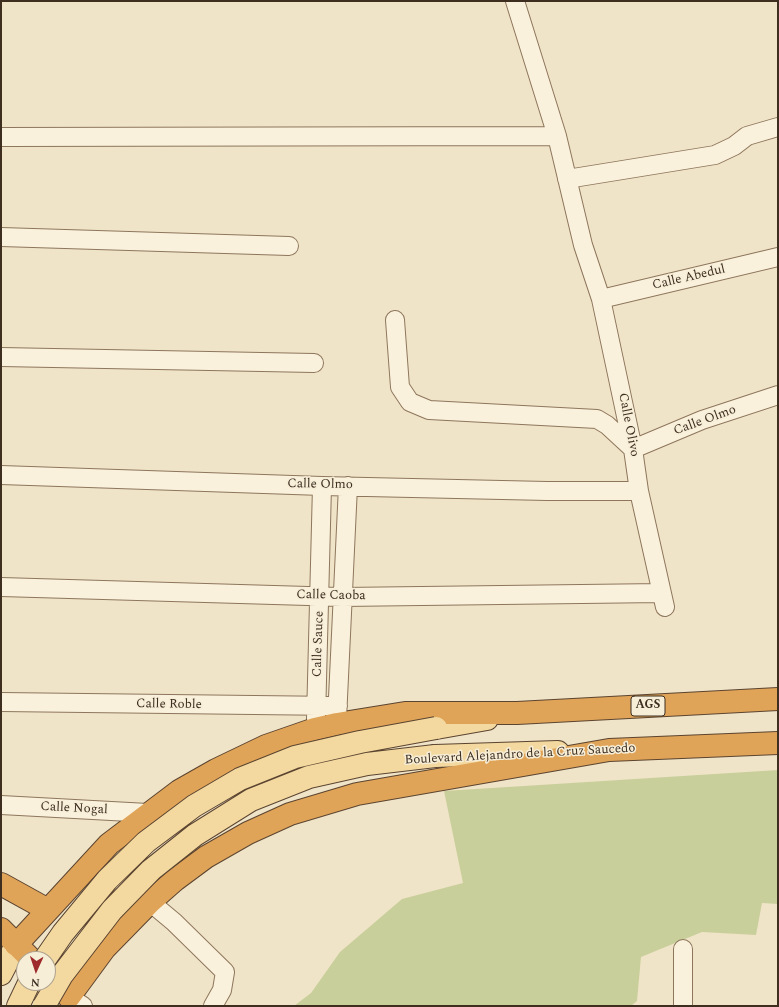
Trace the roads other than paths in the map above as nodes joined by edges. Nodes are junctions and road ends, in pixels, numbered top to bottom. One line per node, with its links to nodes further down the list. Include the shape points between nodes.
1 (515, 1): 3 (street, Calle Olivo)
2 (778, 127): 5 (street, via 747,136 716,155)
3 (557, 136): 4 (street); 5 (street, Calle Olivo)
4 (1, 137)
5 (567, 179): 9 (street, Calle Olivo, via 583,245)
6 (1, 237): 7 (street)
7 (289, 246)
8 (778, 257): 9 (street, Calle Abedul)
9 (601, 299): 14 (street, Calle Olivo)
10 (395, 320): 14 (street, via 400,387 410,402 428,410 597,419)
11 (1, 357): 12 (street)
12 (314, 364)
13 (778, 395): 14 (street, Calle Olmo, via 702,420)
14 (633, 449): 18 (street, Calle Olivo)
15 (1, 475): 16 (street, Calle Olmo)
16 (322, 486): 17 (street, Calle Olmo); 20 (street, Calle Sauce)
17 (348, 486): 18 (street, Calle Olmo, via 547,491); 21 (street, Calle Sauce)
18 (639, 490): 22 (street, Calle Olivo)
19 (1, 587): 20 (street, Calle Caoba)
20 (320, 596): 21 (street, Calle Caoba); 25 (street, Calle Sauce)
21 (342, 597): 22 (street, Calle Caoba); 27 (street, Calle Sauce)
22 (663, 600)
23 (778, 699): 26 (highway, Boulevard Alejandro de la Cruz Saucedo / AGS)
24 (1, 702): 25 (street, Calle Roble)
25 (317, 707): 27 (street, Calle Roble); 28 (street, Calle Sauce)
26 (518, 713): 27 (highway); 41 (main road, Boulevard Alejandro de la Cruz Saucedo / AGS, bridge, via 360,742 295,757 240,779 194,806 146,842 107,880)
27 (338, 715): 28 (highway)
28 (315, 729): 32 (highway, via 266,746 216,770 179,790)
29 (778, 743): 30 (highway, Boulevard Alejandro de la Cruz Saucedo)
30 (609, 750): 35 (highway, via 357,794 290,814 206,856); 48 (main road, Boulevard Alejandro de la Cruz Saucedo, bridge, via 435,756 367,764 308,778 251,800 195,835 151,870 112,910 62,975)
31 (1, 805): 32 (street, Calle Nogal)
32 (148, 813): 33 (highway)
33 (108, 844): 35 (highway, via 104,878 111,888 124,896); 36 (highway)
34 (1, 884): 36 (highway)
35 (150, 902): 46 (highway, via 105,948); 49 (street, via 225,972 222,990)
36 (48, 910): 40 (highway)
37 (1, 929): 39 (highway)
38 (683, 949): 50 (street)
39 (23, 951)
40 (25, 951)
41 (51, 951)
42 (16, 960): 43 (main road)
43 (1, 974)
44 (56, 985): 46 (highway)
45 (25, 991): 47 (main road)
46 (72, 1003)
47 (18, 1006)
48 (44, 1006)
49 (213, 1006)
50 (683, 1006)

